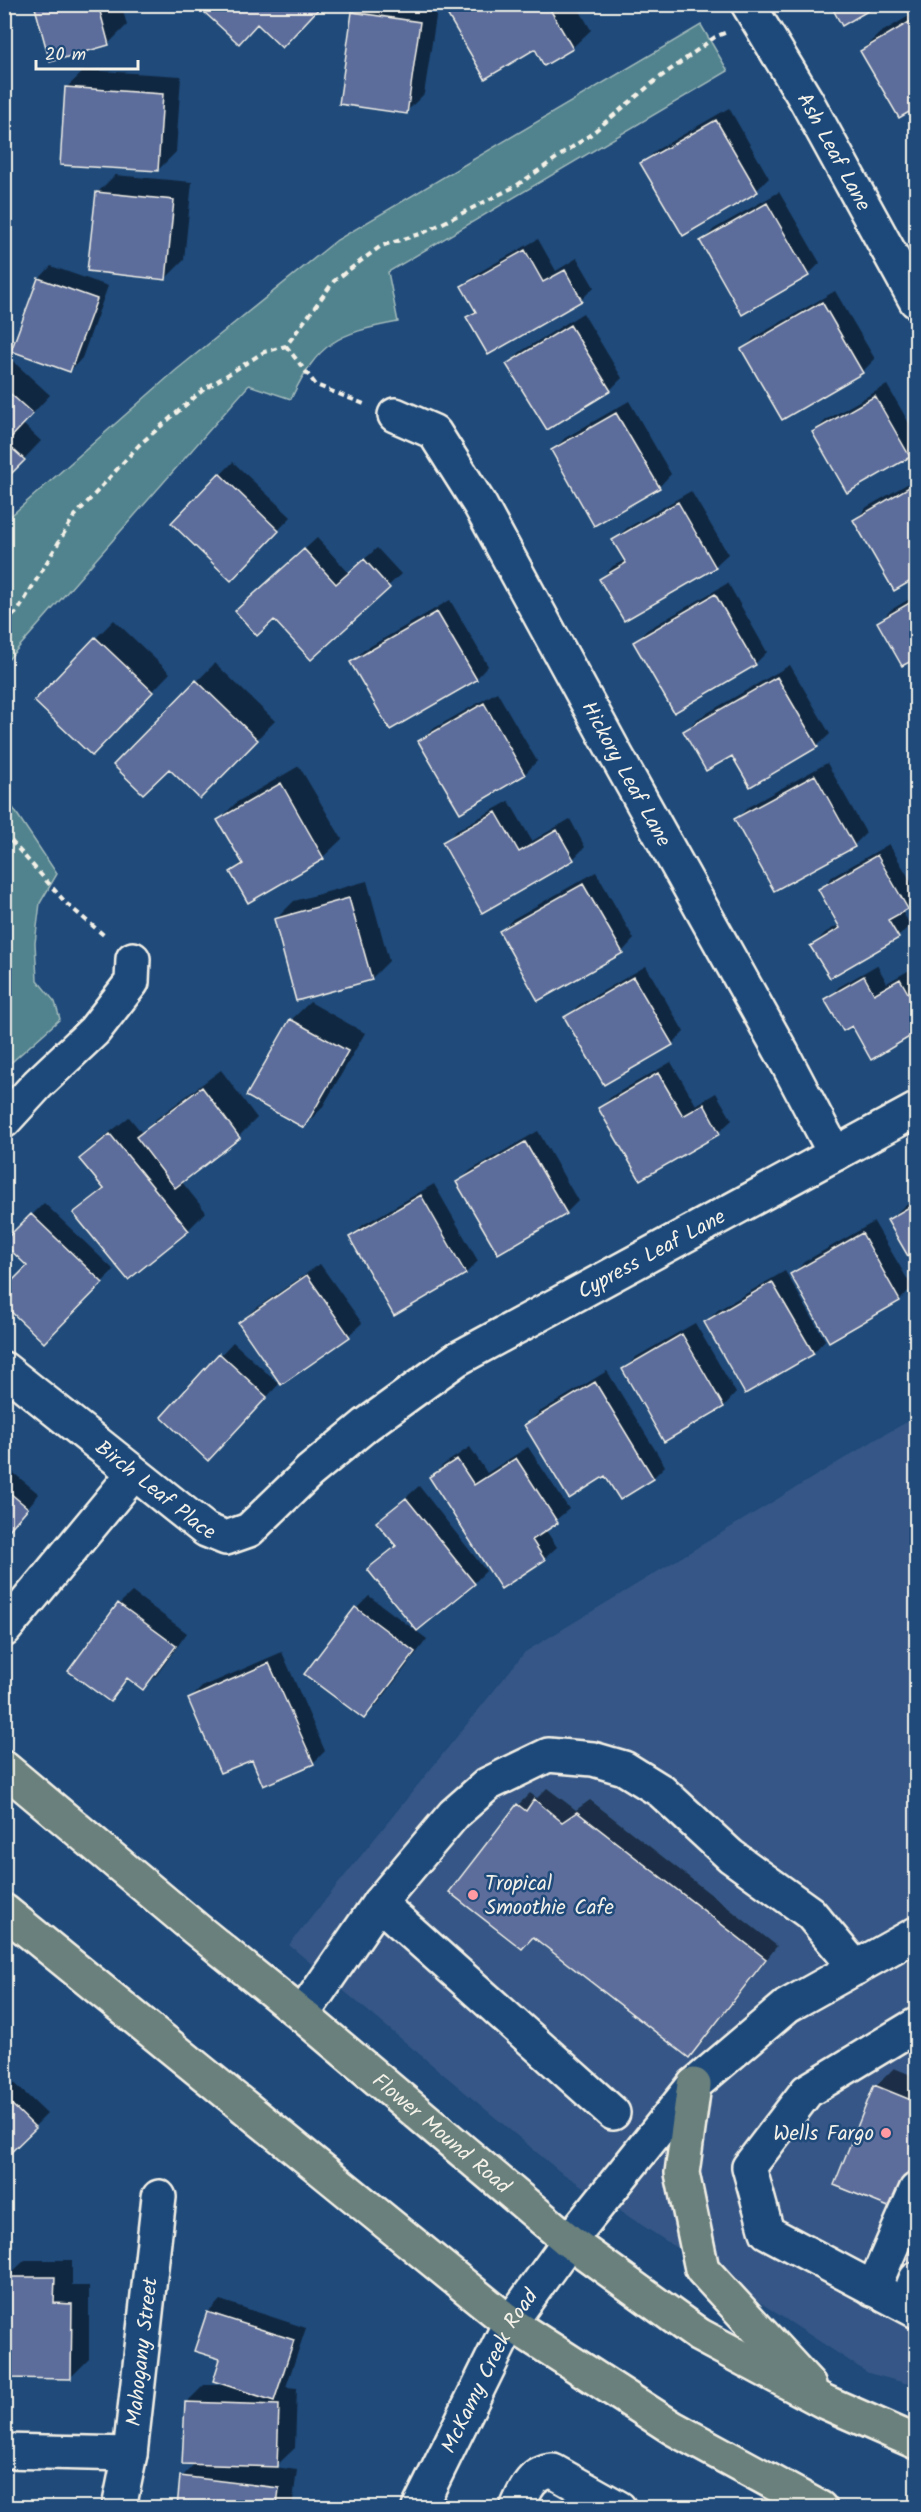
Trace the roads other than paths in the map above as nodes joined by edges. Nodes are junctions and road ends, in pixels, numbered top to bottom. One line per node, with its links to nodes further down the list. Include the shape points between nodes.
1 (752, 12): 2 (street, Ash Leaf Lane, via 806,100)
2 (916, 302)
3 (395, 415): 7 (street, Hickory Leaf Lane, via 434,432 480,505)
4 (133, 960): 6 (street, via 132,982 94,1031)
5 (916, 1110): 7 (street, Cypress Leaf Lane)
6 (4, 1121)
7 (835, 1154): 9 (street, Cypress Leaf Lane, via 457,1359)
8 (4, 1369): 10 (street, Birch Leaf Place)
9 (392, 1406): 10 (street, Birch Leaf Place, via 309,1472 249,1530 226,1538 206,1530)
10 (134, 1473): 11 (street)
11 (4, 1630)
12 (4, 1768): 17 (main road, Flower Mound Road)
13 (379, 1903): 16 (street, via 454,1814 488,1784 548,1755 593,1759 624,1768 661,1791 731,1856 810,1913); 17 (street); 20 (street)
14 (4, 1911): 26 (main road)
15 (916, 1934): 16 (street, McKamy Creek Road)
16 (856, 1968): 19 (street, McKamy Creek Road, via 787,2006)
17 (302, 2014): 24 (main road, Flower Mound Road)
18 (916, 2025): 25 (street, via 807,2091 749,2167 767,2232)
19 (694, 2085): 24 (street, McKamy Creek Road); 27 (main road, via 682,2173 702,2269)
20 (613, 2113)
21 (916, 2190): 25 (street)
22 (159, 2197): 30 (street, Mahogany Street)
23 (916, 2229): 25 (street)
24 (569, 2241): 26 (street, McKamy Creek Road); 27 (main road, Flower Mound Road, via 699,2335)
25 (900, 2296)
26 (510, 2323): 32 (street, McKamy Creek Road); 35 (main road, via 673,2428)
27 (825, 2402): 28 (main road, Flower Mound Road)
28 (916, 2442)
29 (4, 2451): 30 (street)
30 (130, 2454): 31 (street, Mahogany Street)
31 (119, 2508)
32 (419, 2508)
33 (517, 2508): 34 (street, via 531,2481 553,2470)
34 (619, 2508)
35 (819, 2508)

